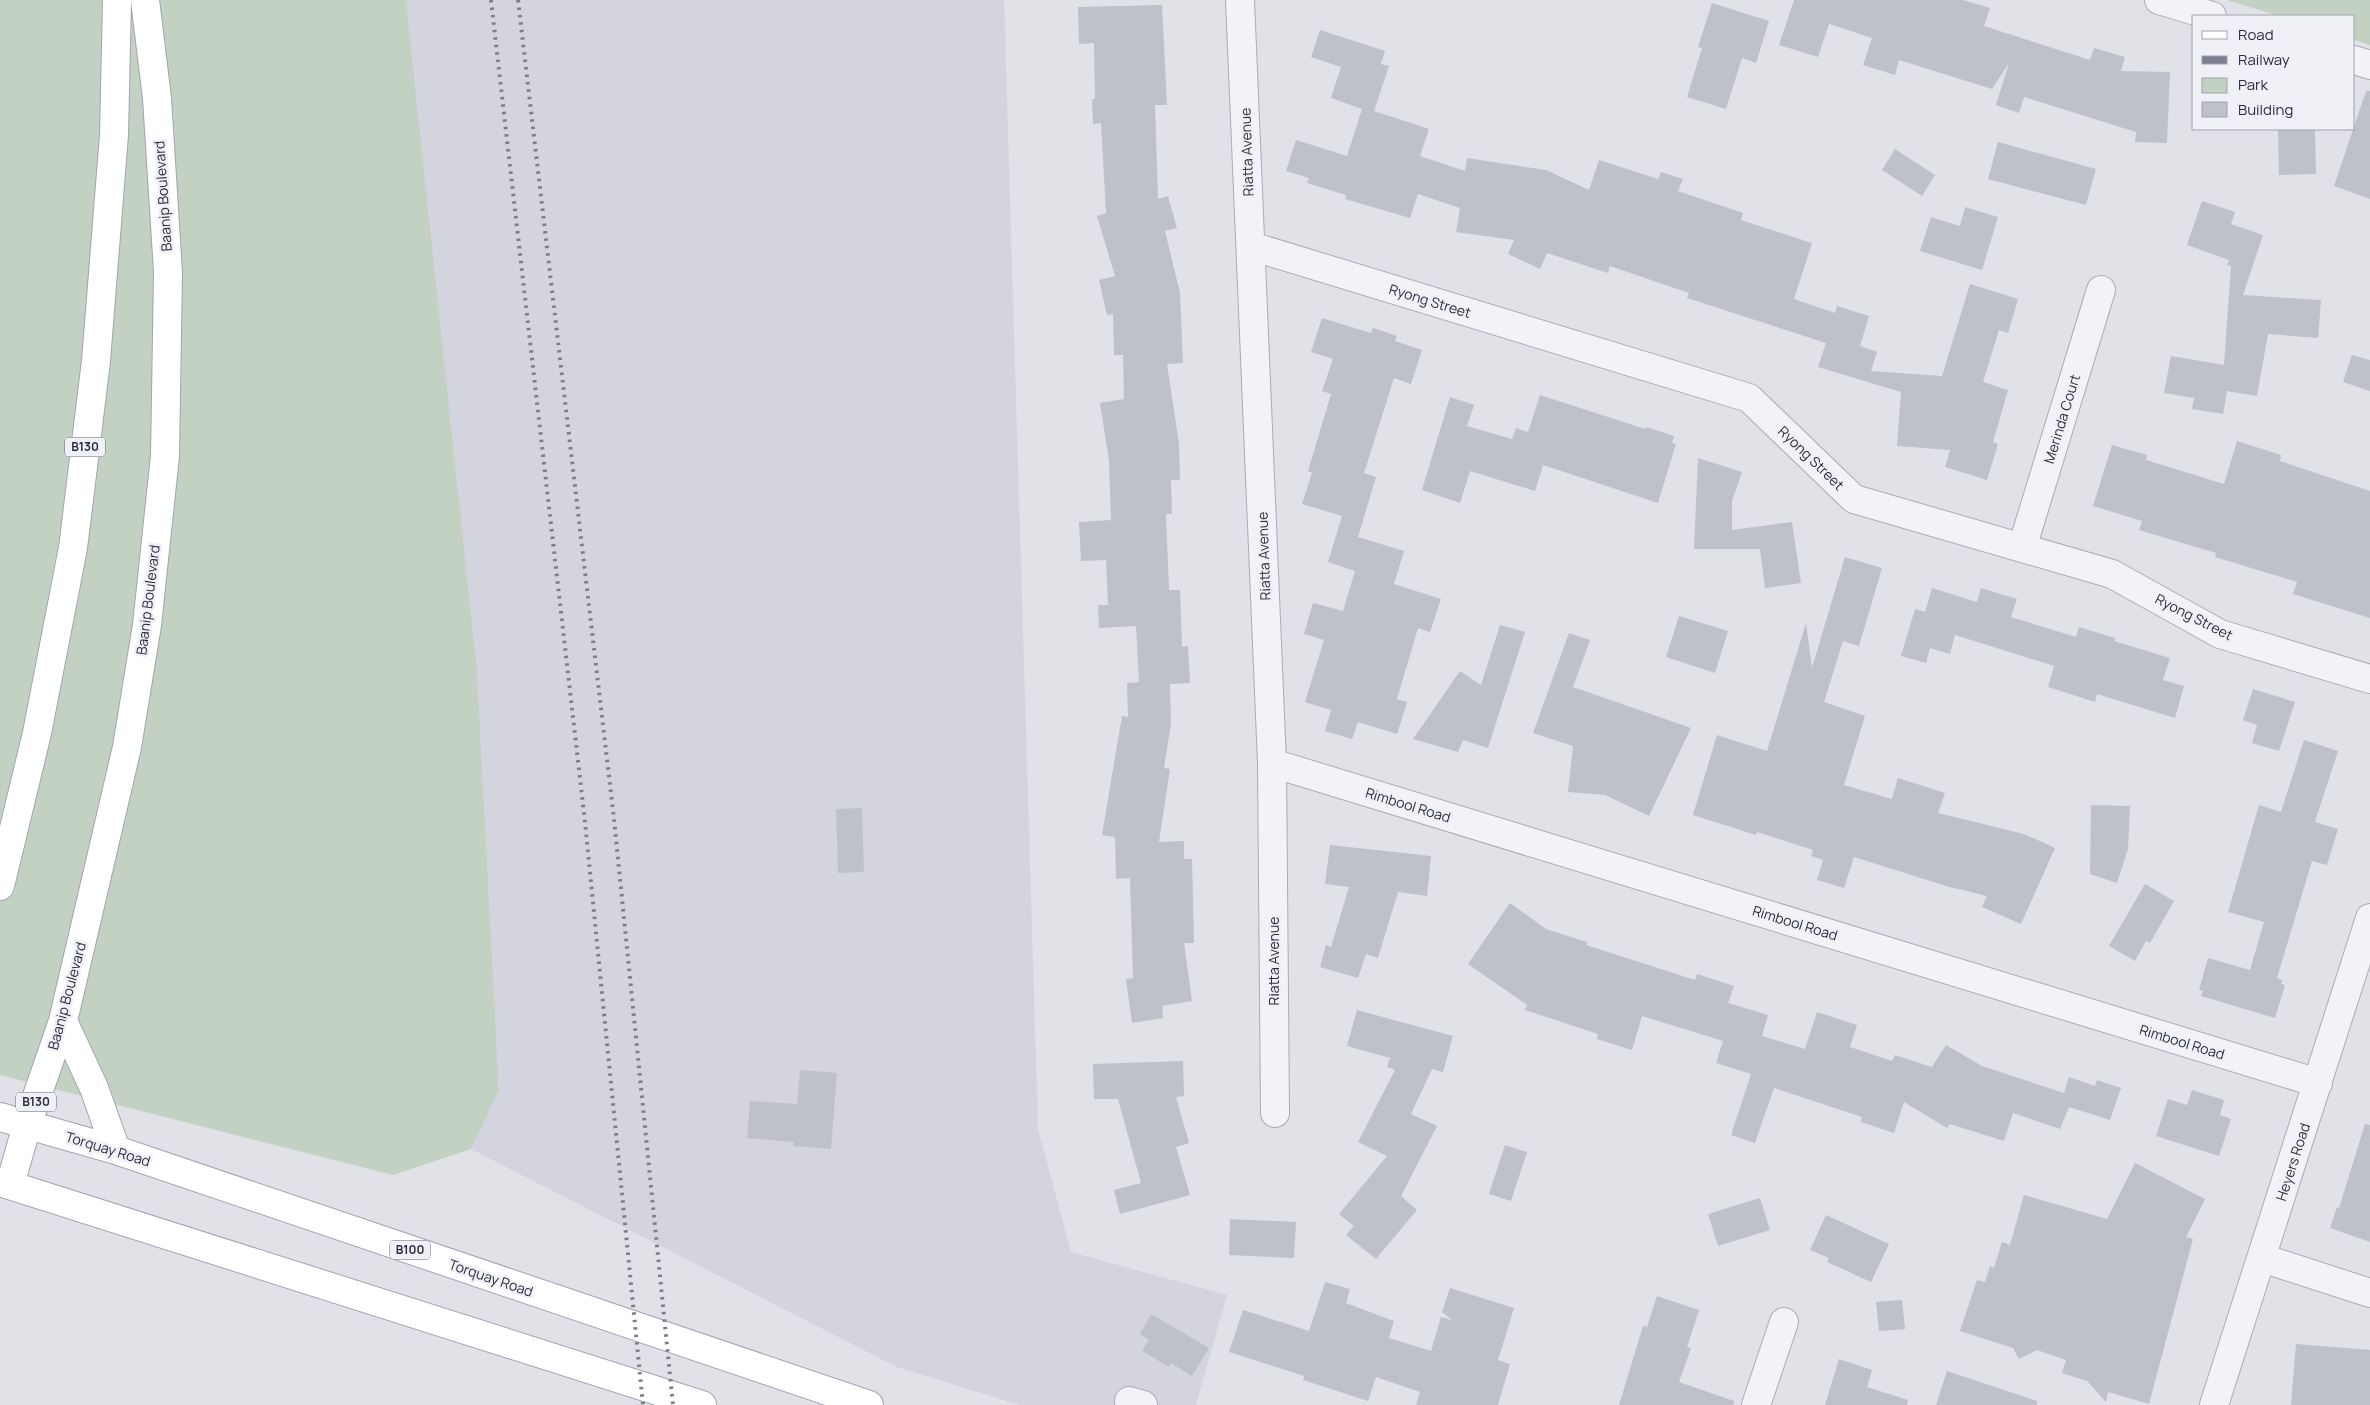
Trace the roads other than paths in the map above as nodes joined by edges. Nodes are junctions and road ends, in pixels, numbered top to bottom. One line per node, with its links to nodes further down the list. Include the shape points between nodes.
1 (117, 0): 13 (main road, B130, via 114,135 96,361 73,548 37,734)
2 (145, 0): 15 (main road, Baanip Boulevard / B130, via 157,98 168,272 165,456 147,625 127,747)
3 (1240, 0): 8 (street, Riatta Avenue)
4 (2159, 0): 5 (street)
5 (2209, 15)
6 (2355, 60): 7 (street)
7 (2370, 65)
8 (1251, 246): 10 (street, Ryong Street, via 1749,398 1854,499); 12 (street, Riatta Avenue)
9 (2101, 290): 10 (street, Merinda Court)
10 (2022, 548): 11 (street, Ryong Street, via 2112,574 2220,634)
11 (2370, 679)
12 (1272, 763): 16 (street, Rimbool Road); 17 (street, Riatta Avenue)
13 (0, 886)
14 (2370, 918): 16 (street, Heyers Road)
15 (64, 1021): 19 (main road, Baanip Boulevard / B130); 20 (main road, via 94,1088)
16 (2318, 1083): 22 (street, Heyers Road)
17 (1275, 1113)
18 (0, 1117): 19 (main road, B100)
19 (28, 1125): 20 (main road, Torquay Road / B100); 21 (main road, Baanip Boulevard / B130)
20 (116, 1150): 26 (main road, Torquay Road / B100)
21 (5, 1183): 25 (main road)
22 (2262, 1258): 23 (street); 28 (street, Heyers Road)
23 (2370, 1293)
24 (1784, 1322): 27 (street)
25 (702, 1405)
26 (869, 1405)
27 (1756, 1405)
28 (2214, 1405)

